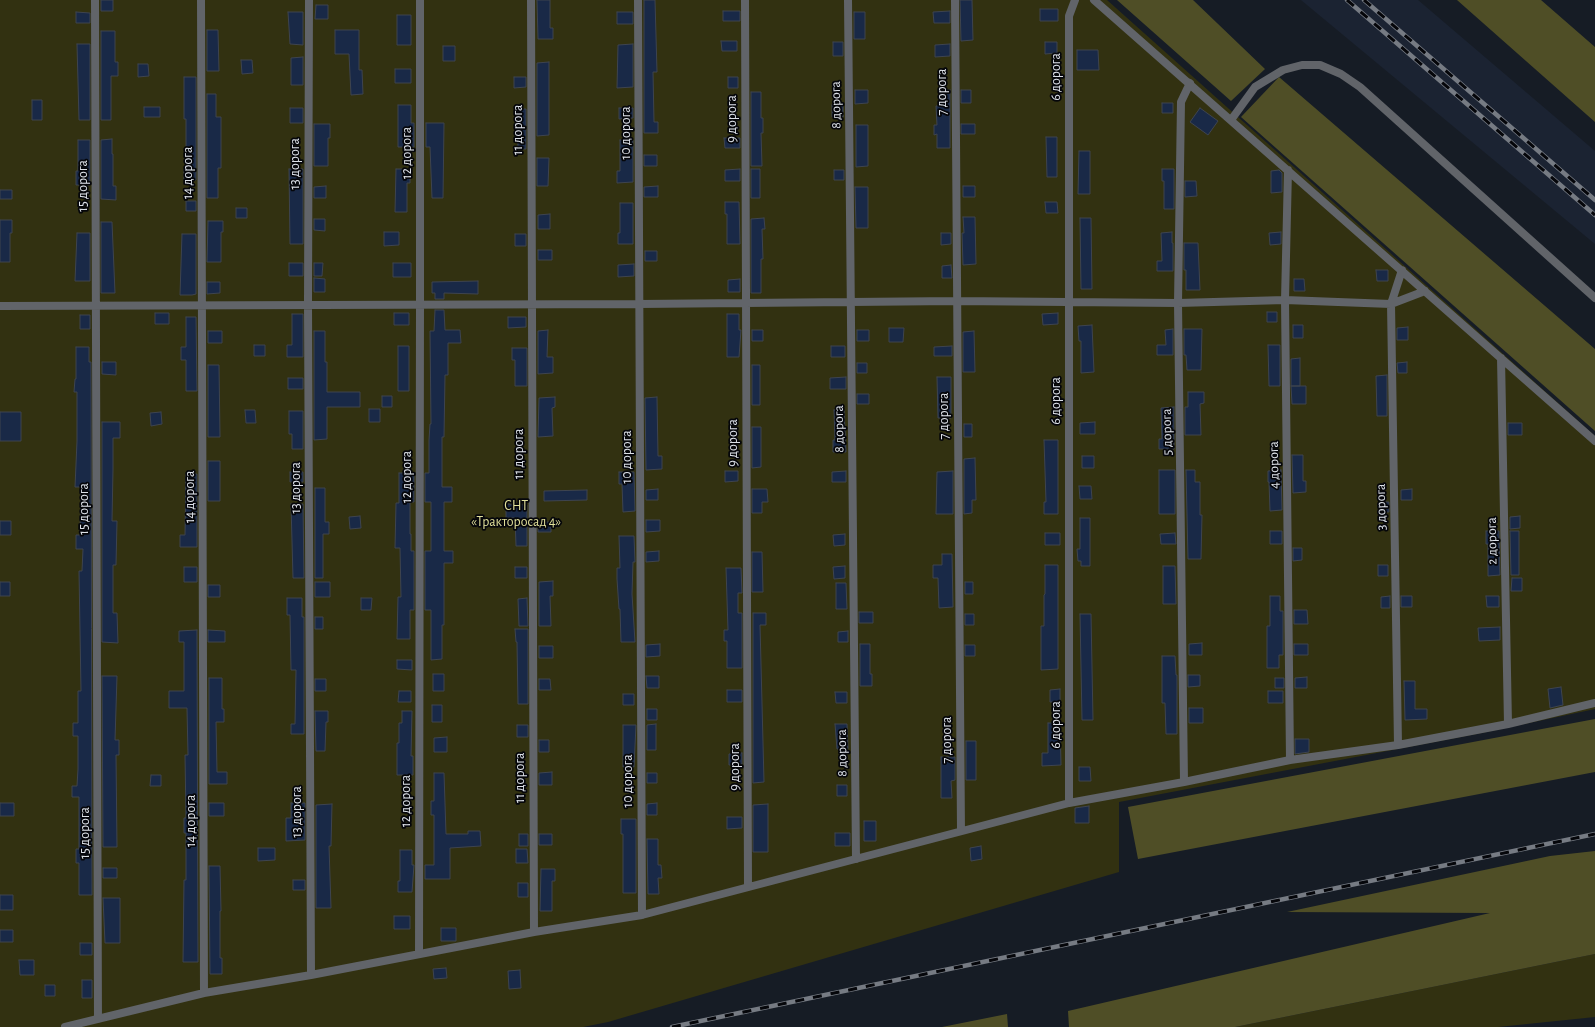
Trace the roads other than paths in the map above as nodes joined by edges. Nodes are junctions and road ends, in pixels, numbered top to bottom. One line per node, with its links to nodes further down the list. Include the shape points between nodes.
1 (95, 0): 31 (street, 15 дорога)
2 (201, 0): 29 (street, 14 дорога)
3 (309, 0): 24 (street, 13 дорога)
4 (420, 0): 25 (street, 12 дорога)
5 (531, 0): 26 (street, 11 дорога)
6 (638, 0): 27 (street, 10 дорога)
7 (745, 0): 21 (street, 9 дорога)
8 (848, 0): 22 (street, 8 дорога)
9 (955, 0): 19 (street, 7 дорога)
10 (1075, 0): 20 (street, 6 дорога, via 1069,16)
11 (1094, 0): 12 (street)
12 (1190, 83): 13 (street); 23 (street, 5 дорога, via 1181,102)
13 (1231, 120): 14 (street); 17 (street, via 1255,87 1282,70 1302,65 1320,65 1341,74 1360,87)
14 (1288, 170): 15 (street); 18 (street, 4 дорога)
15 (1402, 270): 16 (street); 28 (street, 3 дорога)
16 (1425, 290): 28 (street); 32 (street)
17 (1595, 298)
18 (1285, 300): 23 (street); 28 (street); 37 (street, 4 дорога)
19 (956, 301): 20 (street); 22 (street); 40 (street, 7 дорога)
20 (1069, 301): 23 (street); 39 (street, 6 дорога)
21 (746, 302): 22 (street); 27 (street); 42 (street, 9 дорога)
22 (850, 302): 41 (street, 8 дорога)
23 (1178, 303): 38 (street, 5 дорога)
24 (308, 304): 25 (street); 29 (street); 46 (street, 13 дорога)
25 (420, 304): 26 (street); 45 (street, 12 дорога)
26 (532, 304): 27 (street); 44 (street, 11 дорога)
27 (639, 304): 43 (street, 10 дорога)
28 (1391, 304): 36 (street, 3 дорога)
29 (202, 305): 31 (street); 47 (street, 14 дорога)
30 (0, 306): 31 (street)
31 (96, 306): 48 (street, 15 дорога)
32 (1501, 358): 33 (street); 35 (street, 2 дорога)
33 (1595, 441)
34 (1595, 703): 35 (street)
35 (1508, 724): 36 (street)
36 (1398, 745): 37 (street)
37 (1290, 760): 38 (street)
38 (1184, 782): 39 (street)
39 (1069, 803): 40 (street)
40 (961, 831): 41 (street)
41 (856, 859): 42 (street)
42 (748, 887): 43 (street)
43 (642, 915): 44 (street)
44 (534, 932): 45 (street)
45 (419, 954): 46 (street)
46 (311, 975): 47 (street)
47 (204, 993): 48 (street)
48 (98, 1019): 49 (street)
49 (65, 1027)

